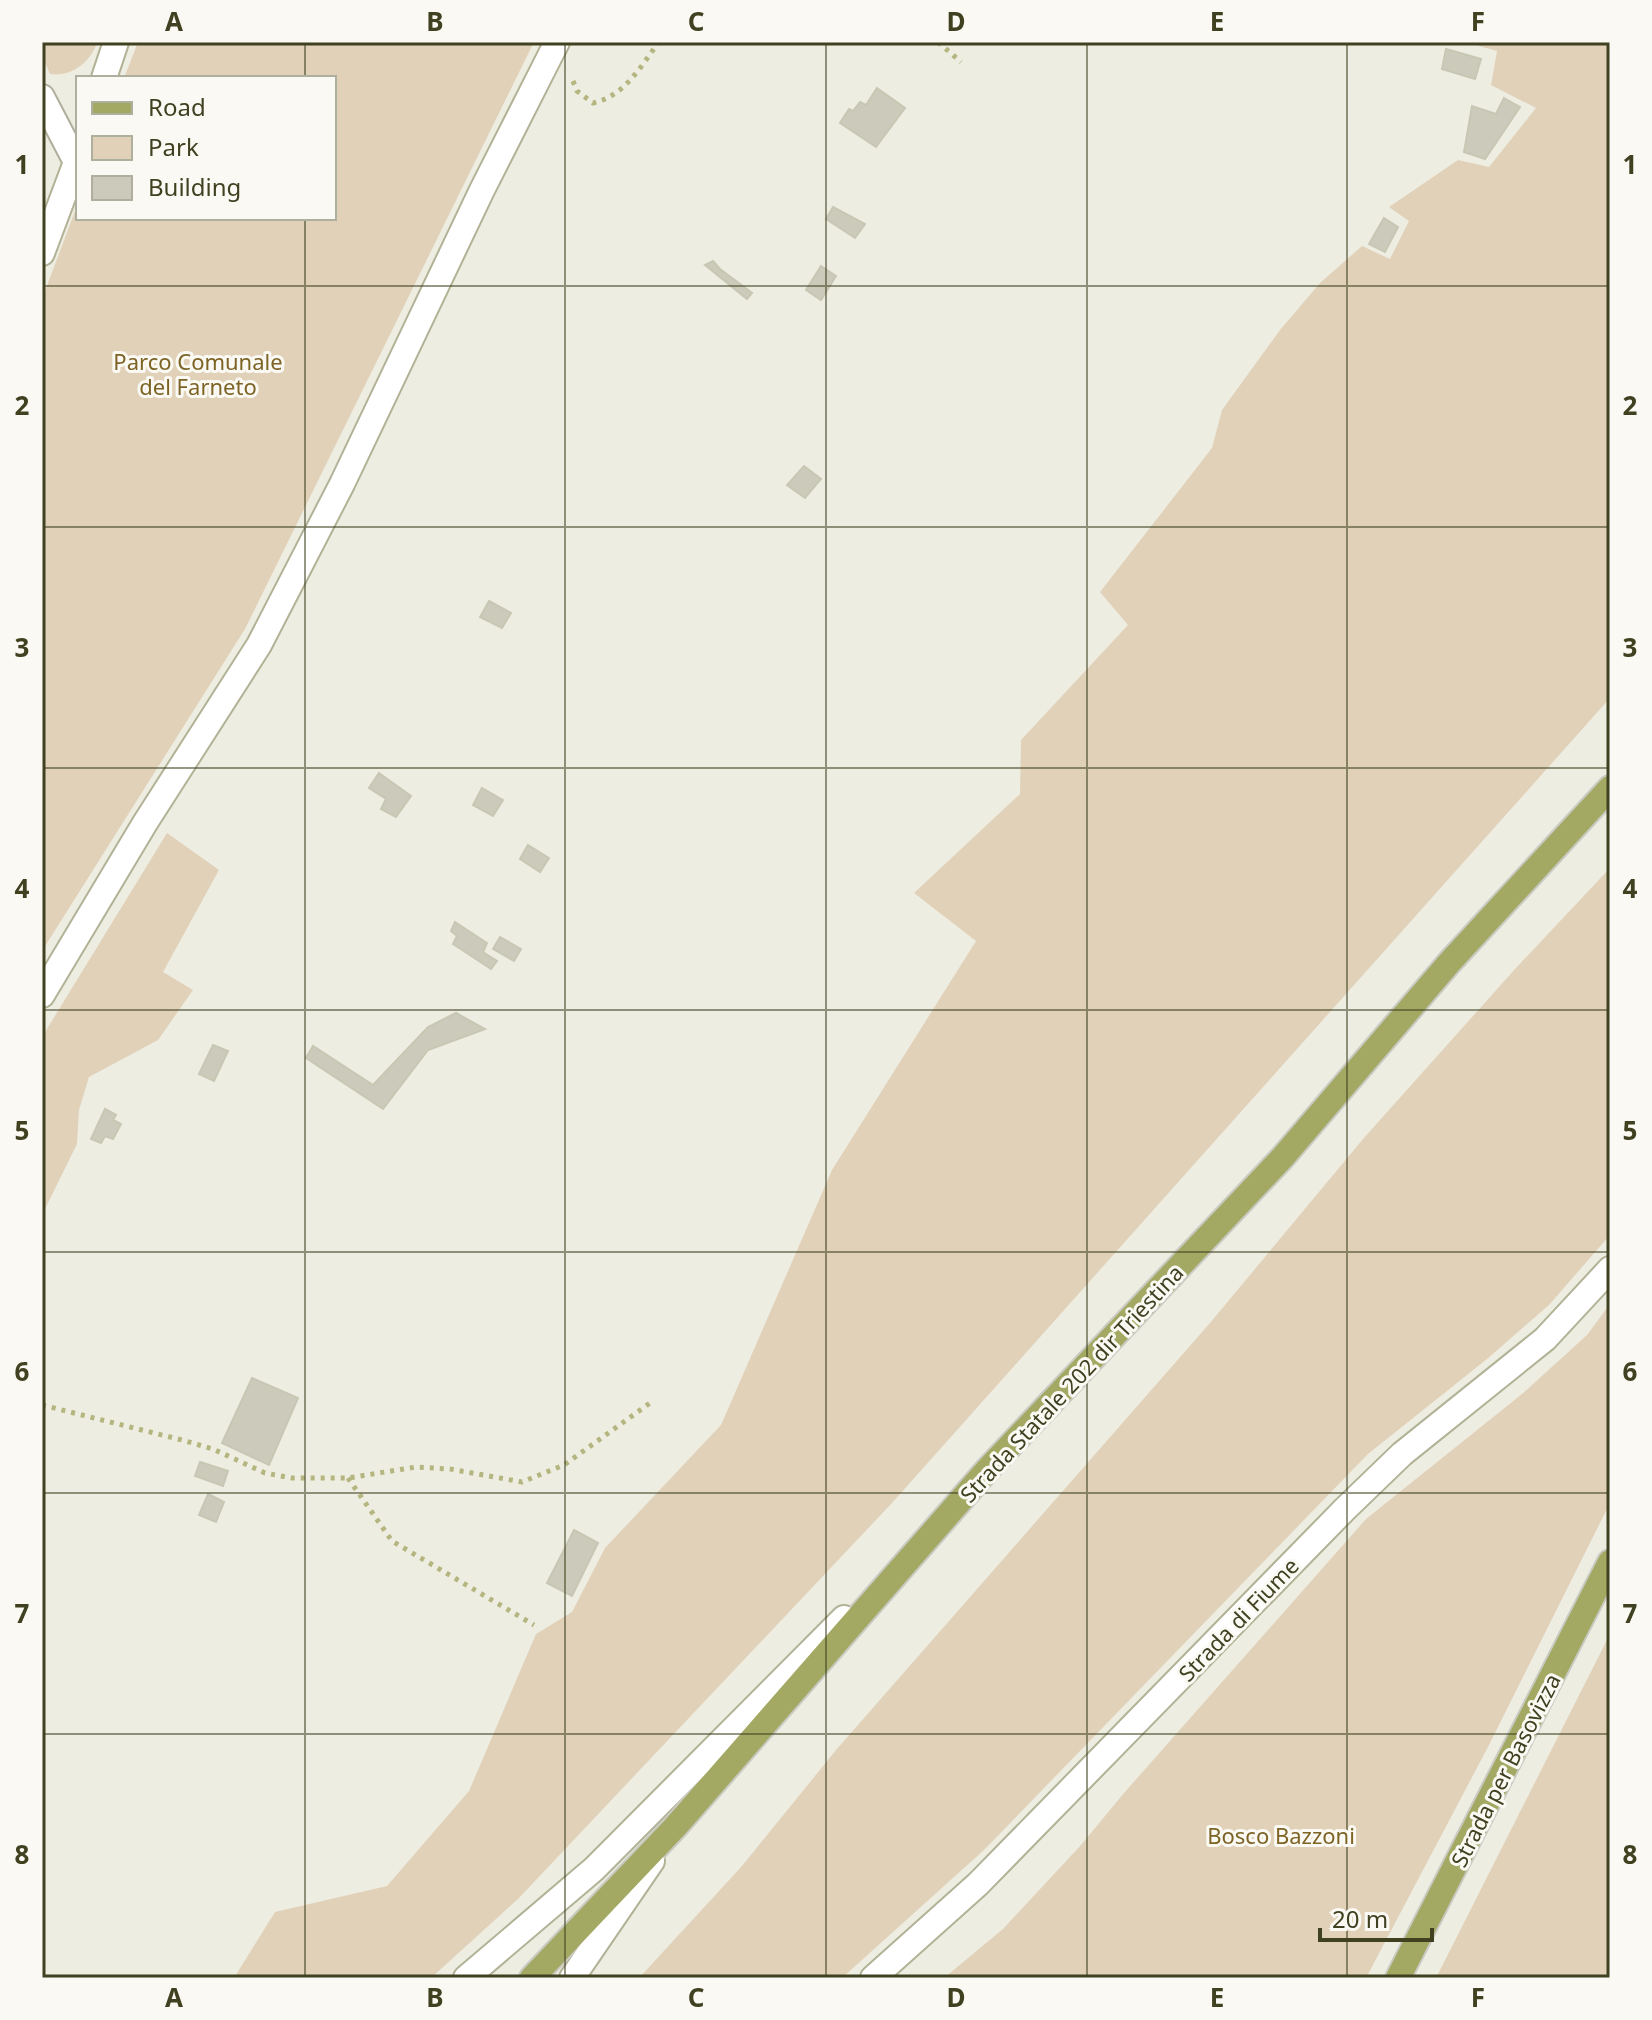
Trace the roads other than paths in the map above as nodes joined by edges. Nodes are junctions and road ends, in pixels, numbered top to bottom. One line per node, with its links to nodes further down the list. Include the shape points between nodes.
1 (116, 42): 3 (street)
2 (557, 42): 9 (street, via 259,645)
3 (105, 76)
4 (42, 97): 5 (street)
5 (76, 157)
6 (76, 162): 7 (street)
7 (42, 253)
8 (1610, 788): 11 (main road, Strada Statale 202 dir Triestina, via 1449,963 1283,1157)
9 (42, 995)
10 (1610, 1269): 17 (street, Strada di Fiume, via 1545,1339 1402,1454 1356,1498 978,1884)
11 (956, 1506): 13 (main road, Strada Statale 202 dir Triestina); 14 (street, via 594,1869)
12 (1610, 1562): 18 (main road, Strada per Basovizza)
13 (676, 1826): 15 (main road, Strada Statale 202 dir Triestina); 16 (street)
14 (466, 1978)
15 (532, 1978)
16 (572, 1978)
17 (873, 1978)
18 (1398, 1978)

